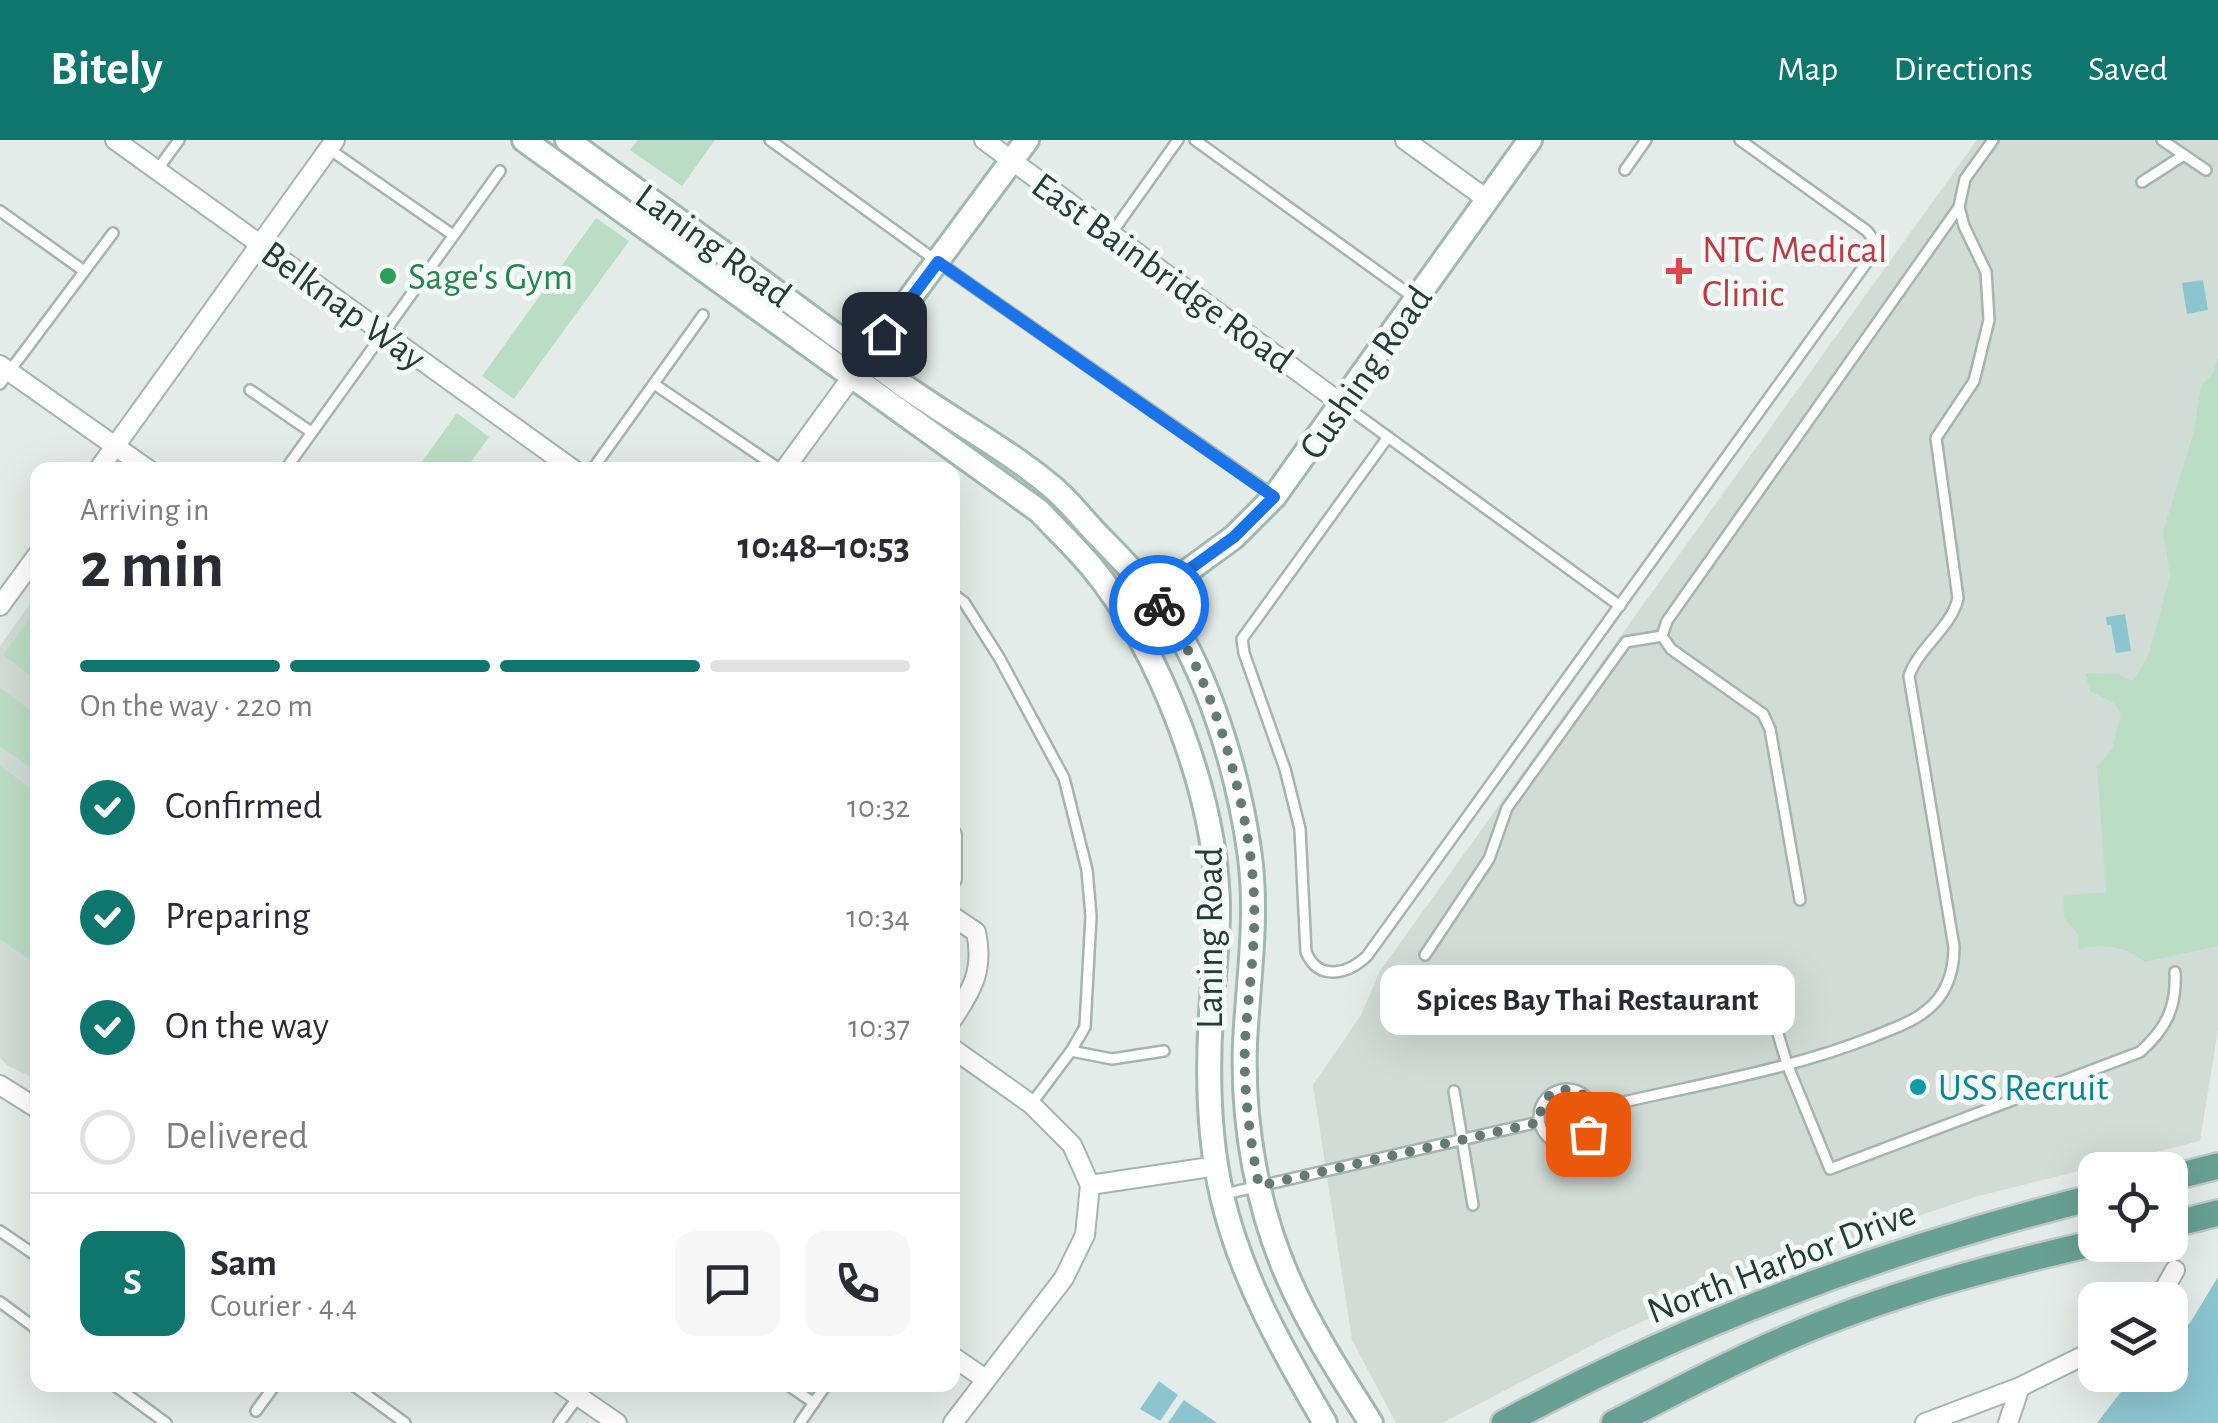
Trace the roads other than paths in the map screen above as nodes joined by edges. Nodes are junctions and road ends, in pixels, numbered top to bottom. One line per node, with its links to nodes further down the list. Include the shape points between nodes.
1 (114, 140): 19 (street, Belknap Way)
2 (179, 140): 19 (lane)
3 (524, 140): 38 (street, Laning Road)
4 (567, 140): 36 (street, Laning Road)
5 (984, 140): 18 (street, East Bainbridge Road)
6 (1027, 140): 18 (street)
7 (1178, 140): 28 (lane)
8 (1195, 140): 33 (lane)
9 (1405, 140): 24 (street)
10 (1530, 140): 24 (street, Cushing Road)
11 (1646, 140): 20 (lane)
12 (1740, 140): 57 (lane, via 1868,231 1874,250)
13 (1993, 140): 25 (lane, via 1965,179)
14 (2162, 140): 17 (lane)
15 (775, 142): 31 (lane)
16 (332, 144): 29 (lane); 30 (street)
17 (2184, 155): 21 (lane); 23 (lane)
18 (1012, 161): 28 (street, East Bainbridge Road); 31 (street)
19 (156, 170): 30 (street, Belknap Way)
20 (1625, 170)
21 (2206, 170)
22 (500, 171): 29 (lane)
23 (2142, 182)
24 (1488, 200): 33 (street, Cushing Road)
25 (1959, 207): 59 (lane); 69 (lane, via 1986,272 1988,320 1974,381 1936,438 1956,606 1910,676 1954,962 1942,996 1909,1022)
26 (0, 211): 32 (lane)
27 (113, 233): 32 (lane)
28 (1111, 234): 41 (street, East Bainbridge Road)
29 (453, 235): 35 (lane)
30 (259, 244): 35 (street, Belknap Way); 44 (street)
31 (938, 262): 36 (street); 52 (lane)
32 (84, 271): 37 (lane)
33 (1416, 300): 41 (street, Cushing Road)
34 (704, 316): 39 (lane)
35 (382, 332): 42 (lane); 48 (street, Belknap Way)
36 (866, 357): 38 (street); 54 (street, Laning Road, via 1052,486)
37 (3, 373): 44 (street)
38 (851, 378): 51 (street); 58 (street, Laning Road, via 1038,512 1090,565)
39 (654, 384): 49 (lane); 50 (lane)
40 (250, 390): 42 (lane)
41 (1342, 404): 43 (lane); 52 (street, Cushing Road)
42 (312, 432): 47 (lane)
43 (1388, 437): 57 (lane); 57 (lane, via 1242,639 1300,829 1304,943 1315,966 1342,972 1367,956)
44 (115, 446): 45 (street); 46 (street)
45 (104, 462)
46 (138, 462)
47 (291, 462)
48 (563, 462)
49 (598, 462)
50 (771, 462)
51 (789, 462)
52 (1274, 497): 54 (street, Cushing Road, via 1234,537)
53 (30, 565): 56 (street)
54 (1152, 596): 58 (street, Cushing Road); 81 (street, Laning Road, via 1187,647 1242,805 1254,899 1245,1044 1248,1121)
55 (960, 599): 67 (lane, via 1064,778 1087,870 1084,1027)
56 (0, 606)
57 (1620, 606)
58 (1127, 617): 77 (street, Laning Road, via 1183,734 1214,852 1218,907 1208,1078)
59 (1662, 636): 60 (lane, via 1763,714); 62 (lane, via 1626,642 1507,808 1490,859)
60 (1800, 900)
61 (960, 921): 64 (street, via 976,932 980,954 978,976)
62 (1426, 955)
63 (2175, 972): 69 (lane, via 2174,1006 2140,1052 1830,1168)
64 (960, 1009)
65 (1773, 1017): 69 (lane)
66 (1164, 1050): 67 (lane, via 1112,1058)
67 (1071, 1051): 73 (lane)
68 (960, 1054): 73 (street)
69 (1787, 1064): 74 (lane)
70 (0, 1085): 72 (street)
71 (1454, 1091): 76 (lane)
72 (30, 1104)
73 (1030, 1104): 80 (street, via 1072,1145)
74 (1594, 1109): 75 (lane, via 1583,1094 1556,1091 1542,1104); 75 (lane, via 1593,1127 1573,1144 1548,1138)
75 (1540, 1122): 76 (lane)
76 (1462, 1140): 81 (lane); 84 (lane)
77 (1217, 1166): 80 (street); 82 (street, Laning Road)
78 (2218, 1166): 79 (main road)
79 (2188, 1174)
80 (1090, 1185): 96 (street, via 1086,1235 1064,1278)
81 (1259, 1186): 82 (lane); 114 (street, Laning Road, via 1292,1286)
82 (1222, 1195): 113 (street, Laning Road, via 1264,1314)
83 (2078, 1202): 115 (main road, North Harbor Drive, via 1911,1249 1771,1299)
84 (1473, 1205)
85 (2218, 1213): 86 (main road)
86 (2188, 1220)
87 (0, 1230): 89 (lane)
88 (2078, 1247): 116 (main road, North Harbor Drive, via 1921,1288 1826,1322)
89 (30, 1252)
90 (2175, 1270): 91 (street)
91 (2168, 1282)
92 (0, 1302): 93 (lane)
93 (30, 1324)
94 (2078, 1358): 97 (street)
95 (960, 1362): 96 (street)
96 (984, 1380): 112 (street)
97 (2020, 1387): 117 (street); 118 (street)
98 (124, 1392): 107 (lane)
99 (270, 1392): 106 (lane)
100 (363, 1392): 108 (lane)
101 (570, 1392): 109 (lane)
102 (571, 1392): 110 (street)
103 (798, 1392): 105 (lane)
104 (821, 1392): 105 (lane)
105 (814, 1403): 111 (lane)
106 (256, 1411)
107 (166, 1423)
108 (406, 1423)
109 (560, 1423)
110 (617, 1423)
111 (800, 1423)
112 (954, 1423)
113 (1324, 1423)
114 (1370, 1423)
115 (1504, 1423)
116 (1614, 1423)
117 (1926, 1423)
118 (2008, 1423)

